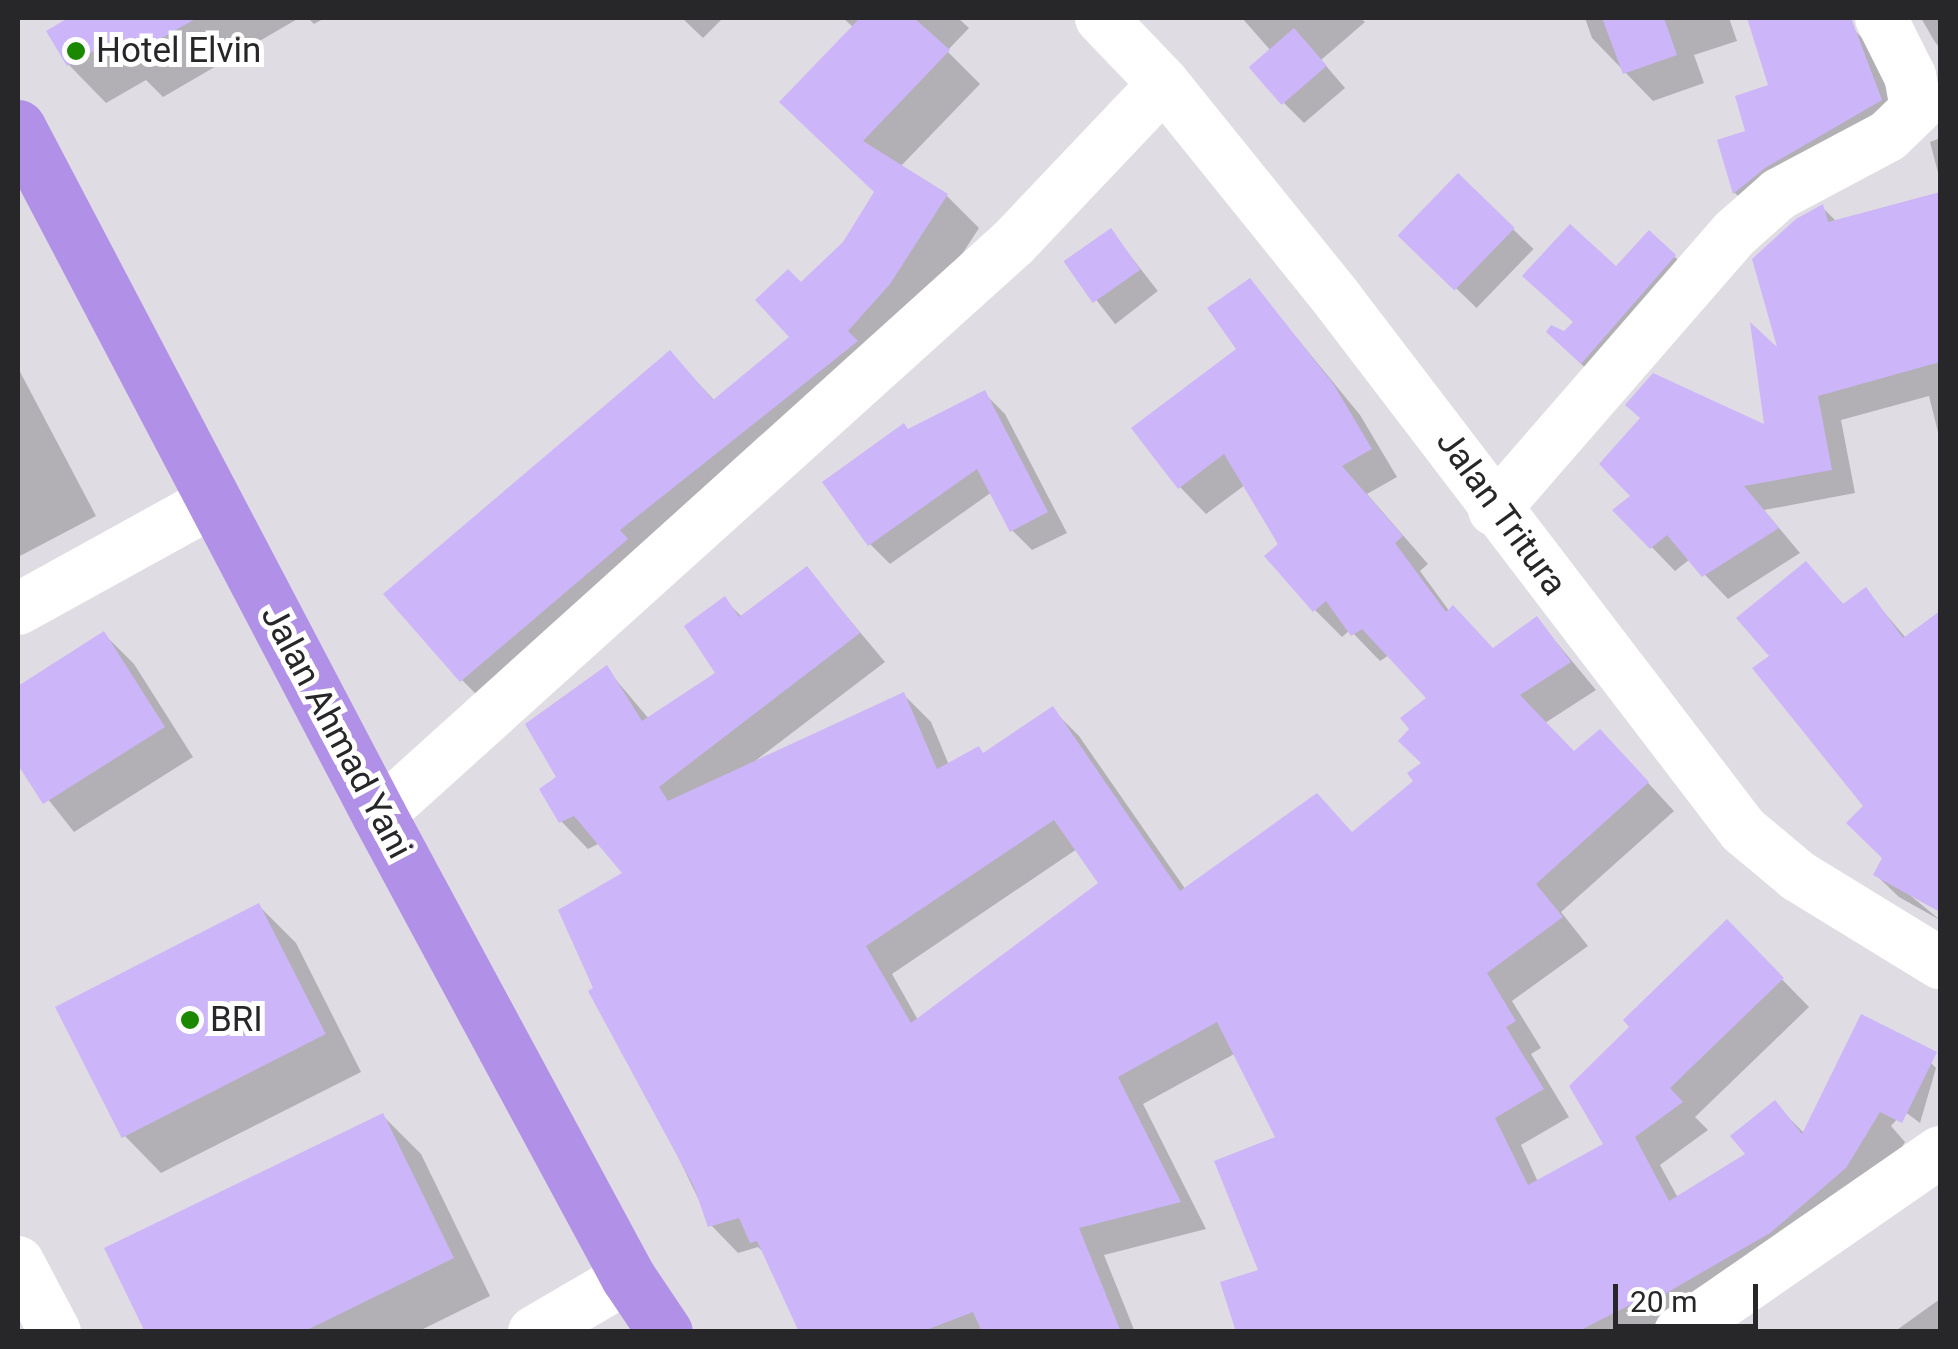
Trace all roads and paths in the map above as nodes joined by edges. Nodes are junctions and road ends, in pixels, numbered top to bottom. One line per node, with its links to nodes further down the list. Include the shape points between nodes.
1 (1101, 18): 3 (street, Jalan Tritura)
2 (1880, 18): 6 (street, via 1910,76 1916,109 1888,136 1779,194 1735,232)
3 (1164, 84): 6 (street, Jalan Tritura, via 1436,425); 8 (street, via 1014,243)
4 (18, 127): 5 (highway, Jalan Ahmad Yani)
5 (214, 501): 7 (street); 8 (highway, Jalan Ahmad Yani)
6 (1494, 510): 9 (street, Jalan Tritura, via 1743,830 1798,876)
7 (18, 609)
8 (380, 815): 12 (highway, Jalan Ahmad Yani)
9 (1940, 963)
10 (1940, 1152): 16 (street)
11 (19, 1268): 13 (street)
12 (628, 1277): 14 (street); 15 (highway, Jalan Ahmad Yani)
13 (56, 1332)
14 (534, 1332)
15 (665, 1332)
16 (1680, 1332)

